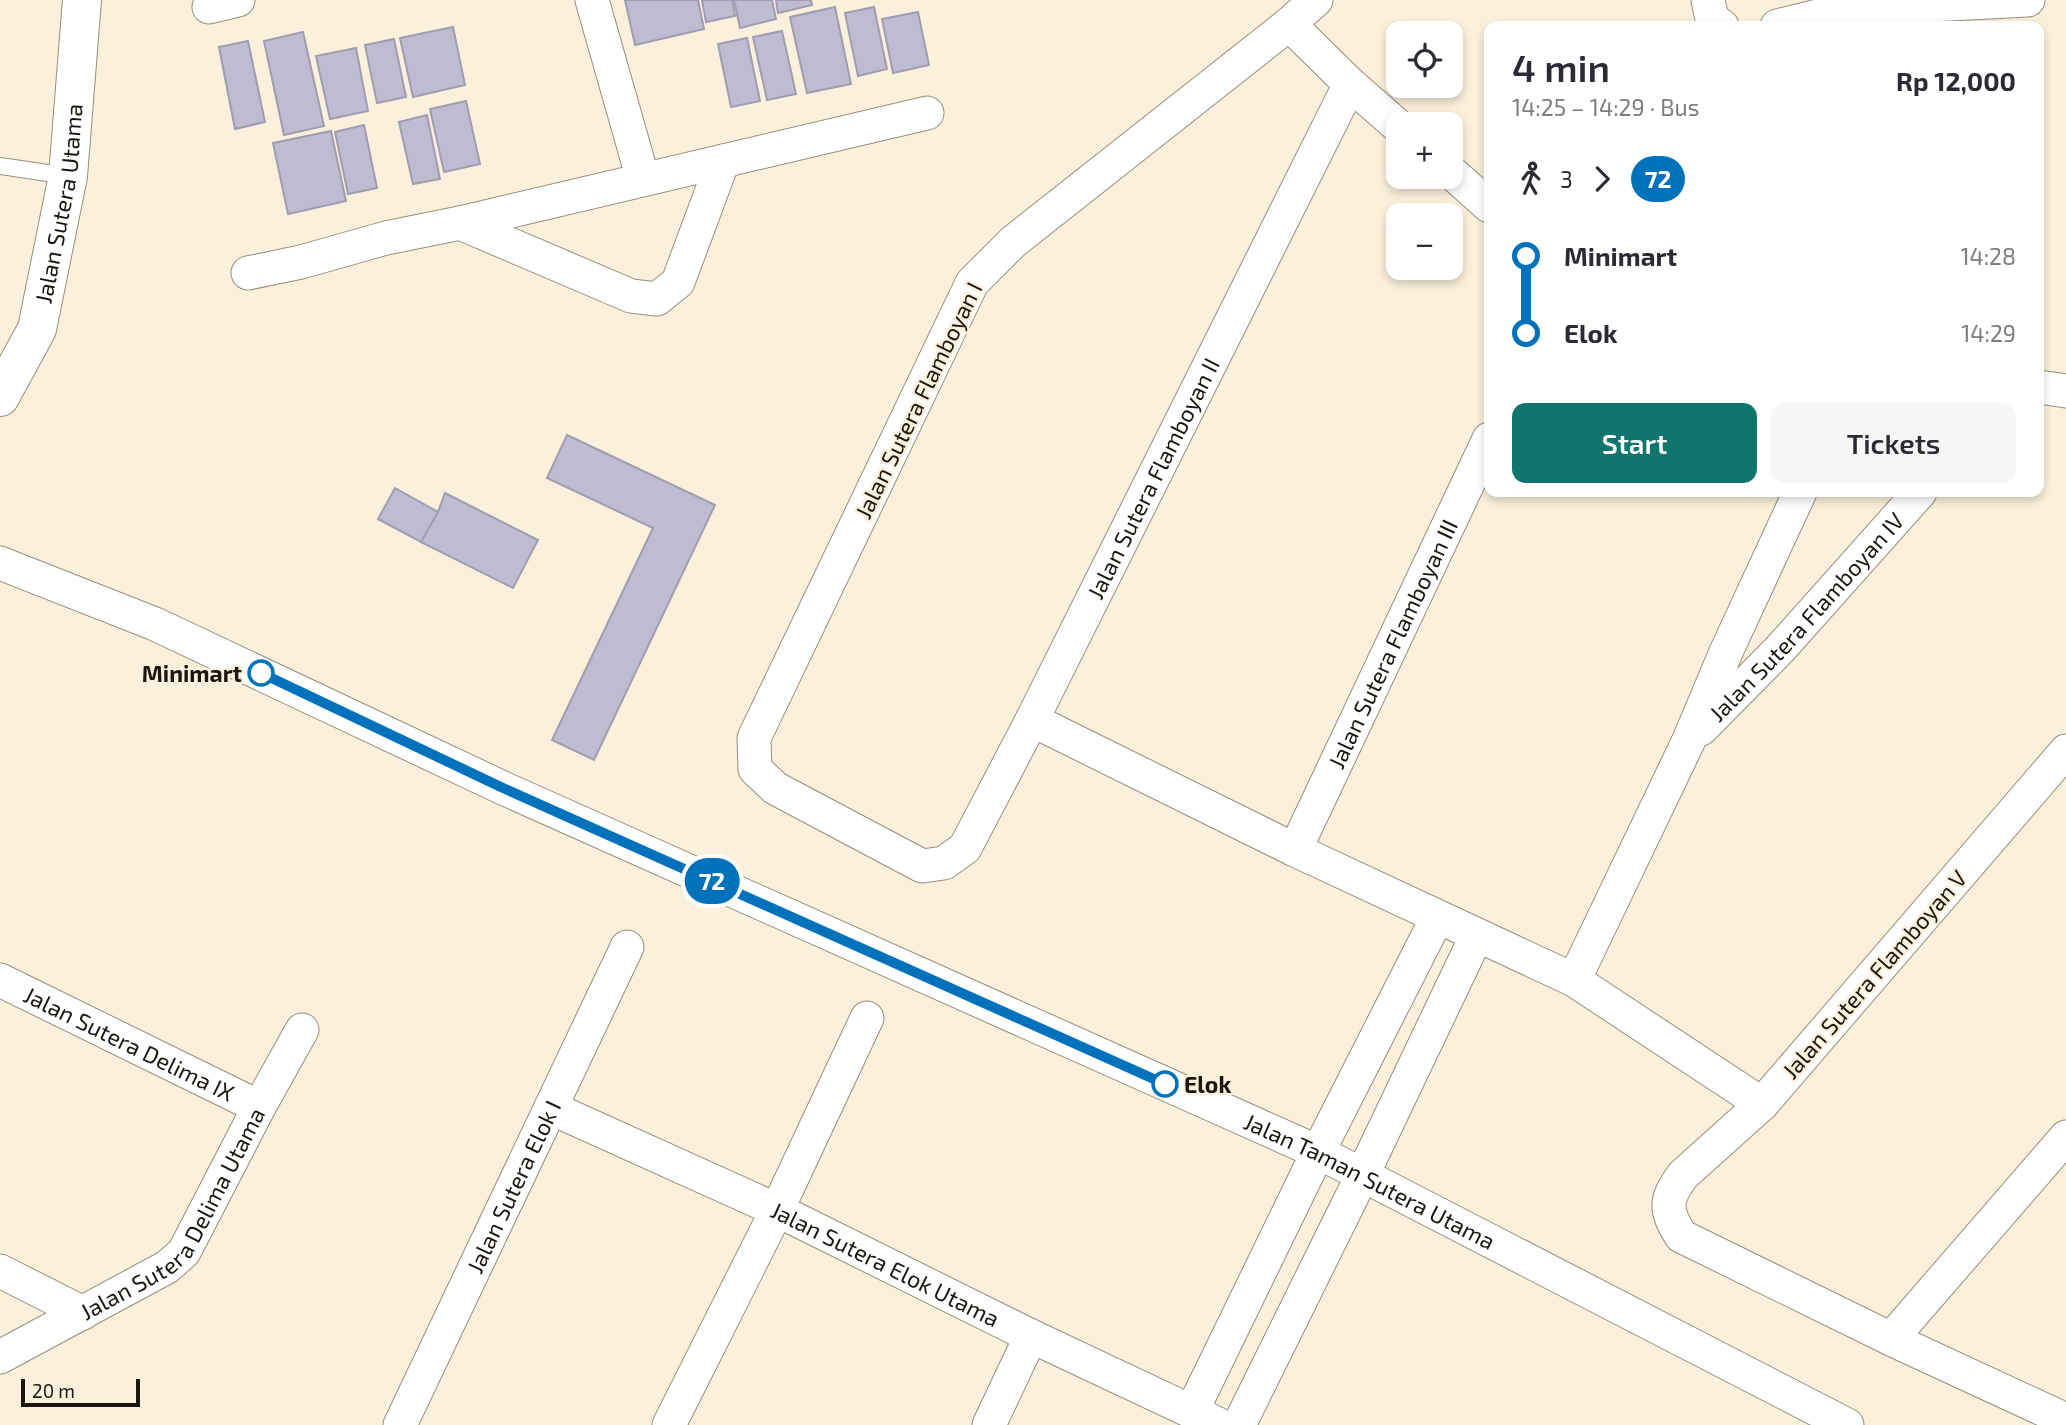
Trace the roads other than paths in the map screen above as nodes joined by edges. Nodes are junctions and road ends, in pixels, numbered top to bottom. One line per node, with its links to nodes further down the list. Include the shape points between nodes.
1 (82, 0): 14 (street, Jalan Sutera Utama)
2 (592, 0): 15 (street)
3 (1316, 0): 8 (street, Jalan Sutera Flamboyan I)
4 (1708, 0): 6 (street)
5 (2028, 0): 7 (street, via 1892,7)
6 (1715, 21)
7 (1797, 21)
8 (1289, 24): 9 (street); 31 (street, Jalan Sutera Flamboyan I, via 1013,242 972,282 754,738 755,769 775,788 922,866)
9 (1350, 84): 11 (street); 27 (street, Jalan Sutera Flamboyan II)
10 (927, 113): 12 (street)
11 (1386, 116)
12 (723, 161): 15 (street); 18 (street, via 678,282 657,299 631,296)
13 (0, 166): 14 (lane)
14 (68, 176): 22 (street, Jalan Sutera Utama, via 37,329)
15 (643, 179): 18 (street)
16 (1463, 183): 17 (street)
17 (1484, 202)
18 (460, 223): 19 (street)
19 (248, 273)
20 (2044, 388): 21 (street)
21 (2066, 391)
22 (0, 397)
23 (1484, 450): 30 (street, Jalan Sutera Flamboyan III)
24 (1798, 497): 28 (street, Jalan Sutera Flamboyan IV)
25 (1916, 497): 28 (street, Jalan Sutera Flamboyan IV, via 1780,649)
26 (0, 563): 43 (street, Jalan Taman Sutera Utama, via 155,624 503,788)
27 (1032, 720): 30 (street); 31 (street, Jalan Sutera Flamboyan II, via 965,848)
28 (1689, 740): 36 (street, Jalan Sutera Flamboyan IV)
29 (2066, 751): 39 (street, Jalan Sutera Flamboyan V)
30 (1295, 850): 32 (street)
31 (944, 863)
32 (1437, 918): 33 (street); 43 (street)
33 (1477, 935): 36 (street); 44 (street)
34 (627, 947): 41 (street, Jalan Sutera Elok I)
35 (0, 980): 40 (street, Jalan Sutera Delima IX)
36 (1574, 980): 39 (street)
37 (867, 1018): 45 (street)
38 (302, 1030): 40 (street, Jalan Sutera Delima Utama)
39 (1762, 1104): 49 (street, Jalan Sutera Flamboyan V, via 1683,1175 1673,1189 1670,1218 1681,1236)
40 (258, 1107): 47 (street, Jalan Sutera Delima Utama, via 184,1252 167,1267)
41 (551, 1108): 45 (street, Jalan Sutera Elok Utama); 53 (street, Jalan Sutera Elok I)
42 (2066, 1137): 49 (street)
43 (1318, 1152): 44 (street, Jalan Taman Sutera Utama); 51 (street)
44 (1362, 1176): 56 (street); 57 (street, Jalan Taman Sutera Utama)
45 (777, 1210): 48 (street, Jalan Sutera Elok Utama); 54 (street)
46 (0, 1271): 47 (street)
47 (83, 1313): 50 (street, Jalan Sutera Delima Utama)
48 (1031, 1336): 51 (street, Jalan Sutera Elok Utama); 55 (street)
49 (1891, 1339): 52 (street)
50 (0, 1357)
51 (1206, 1418)
52 (2066, 1420)
53 (401, 1425)
54 (669, 1425)
55 (989, 1425)
56 (1239, 1425)
57 (1847, 1425)

